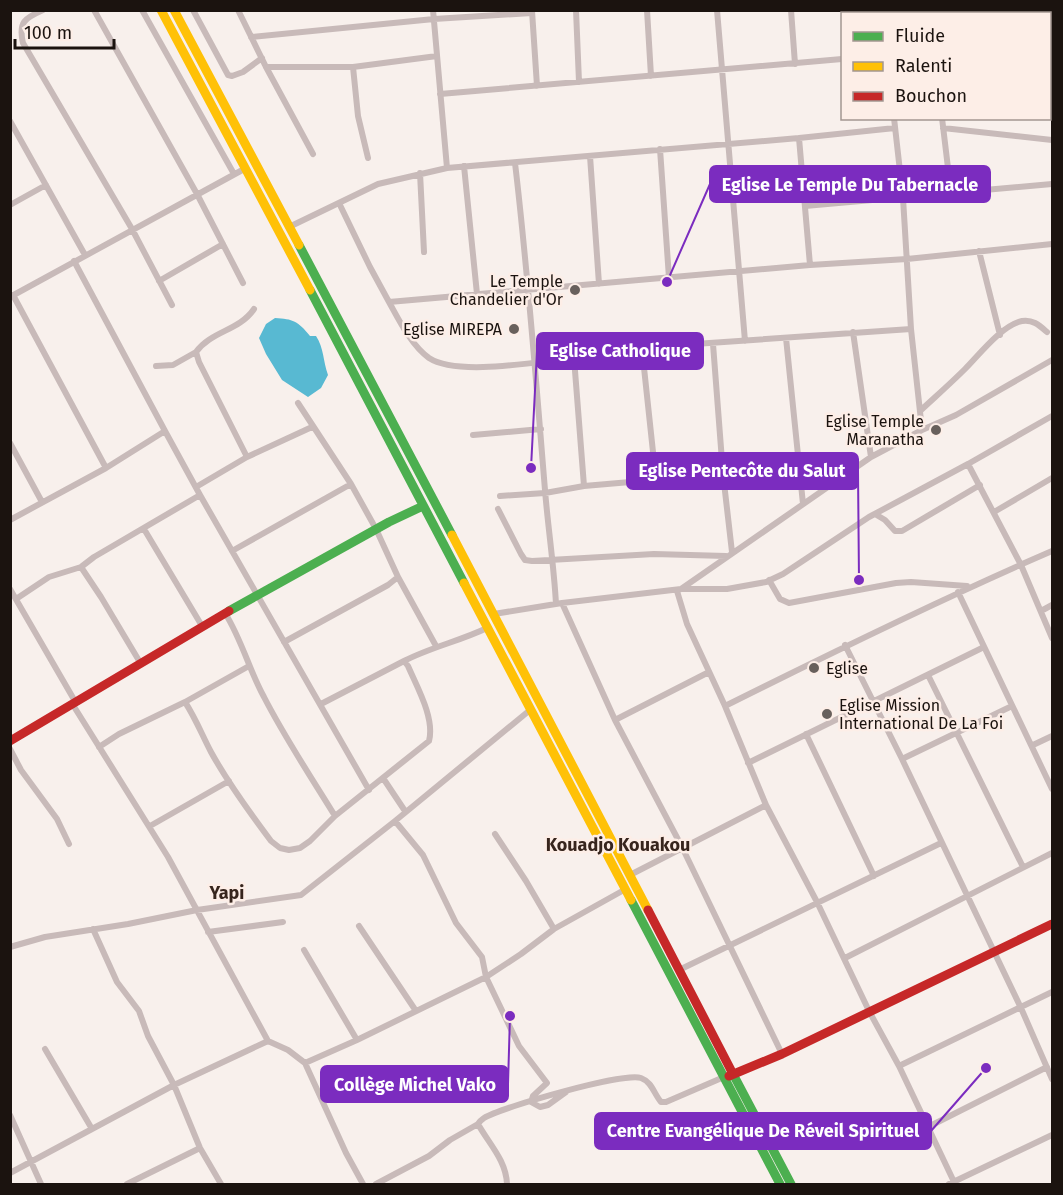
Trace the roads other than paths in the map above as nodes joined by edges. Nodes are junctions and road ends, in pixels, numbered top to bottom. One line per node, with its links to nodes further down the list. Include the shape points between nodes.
1 (43, 10): 54 (street, via 29,16 21,26 23,43)
2 (94, 10): 48 (street)
3 (142, 10): 44 (street)
4 (161, 10): 41 (main road)
5 (174, 10): 53 (main road)
6 (193, 10): 17 (street, via 228,75 237,75)
7 (238, 10): 15 (street)
8 (433, 10): 14 (street)
9 (576, 10): 24 (street)
10 (647, 10): 23 (street)
11 (717, 10): 22 (street)
12 (792, 10): 19 (street)
13 (532, 12): 14 (street); 25 (street)
14 (434, 19): 15 (street); 16 (street)
15 (251, 37): 17 (street)
16 (437, 56): 21 (street); 26 (street)
17 (262, 58): 20 (street)
18 (841, 59): 19 (street)
19 (795, 64): 22 (street)
20 (266, 67): 21 (street); 36 (street)
21 (353, 67): 38 (street, via 358,116)
22 (722, 70): 23 (street); 34 (street)
23 (651, 76): 24 (street)
24 (579, 82): 25 (street)
25 (537, 86): 26 (street)
26 (440, 93): 42 (street)
27 (894, 120): 30 (street)
28 (942, 120): 31 (street)
29 (11, 121): 46 (street)
30 (895, 128): 32 (street); 49 (street)
31 (944, 128): 33 (street); 47 (street)
32 (799, 138): 34 (street); 52 (street)
33 (1053, 140)
34 (729, 144): 35 (street); 63 (street)
35 (660, 149): 37 (street); 64 (street)
36 (313, 154)
37 (590, 156): 39 (street); 67 (street)
38 (368, 158)
39 (515, 163): 40 (street); 68 (street)
40 (464, 166): 42 (street); 69 (street)
41 (246, 168): 44 (street); 112 (main road)
42 (447, 168): 43 (street)
43 (420, 173): 50 (street, via 378,184); 58 (street)
44 (234, 174): 48 (street)
45 (1053, 184): 47 (street)
46 (46, 185): 51 (street); 59 (street)
47 (951, 193): 49 (street)
48 (197, 194): 54 (street); 55 (street)
49 (903, 198): 52 (street); 60 (street)
50 (339, 203): 53 (street); 71 (street)
51 (10, 205)
52 (805, 206): 62 (street)
53 (289, 227): 137 (main road)
54 (132, 229): 59 (street); 65 (street)
55 (223, 244): 65 (street); 66 (street)
56 (1053, 244): 57 (street)
57 (979, 251): 60 (street); 77 (street)
58 (424, 252)
59 (85, 255): 61 (street)
60 (907, 259): 62 (street); 74 (street)
61 (74, 261): 70 (street); 93 (street)
62 (810, 265): 63 (street)
63 (739, 271): 64 (street); 79 (street)
64 (669, 278): 67 (street)
65 (159, 281): 72 (street)
66 (243, 283)
67 (599, 284): 68 (street)
68 (527, 290): 69 (street); 85 (street)
69 (477, 294): 71 (street)
70 (12, 296): 99 (street)
71 (390, 302): 85 (street, via 411,339 437,361 483,367)
72 (172, 305)
73 (254, 309): 82 (street, via 247,320 209,339)
74 (911, 329): 75 (street); 88 (street)
75 (853, 332): 78 (street); 97 (street)
76 (1047, 332): 77 (street, via 1030,321 1021,321)
77 (1000, 335): 88 (street)
78 (786, 338): 79 (street); 111 (street)
79 (745, 341): 80 (street)
80 (713, 344): 81 (street); 100 (street)
81 (642, 349): 83 (street, via 600,351); 102 (street)
82 (196, 352): 86 (street, via 173,365); 96 (street)
83 (574, 358): 85 (street); 105 (street)
84 (1053, 360): 92 (street)
85 (534, 362): 91 (street)
86 (156, 366)
87 (298, 403): 90 (street)
88 (920, 411): 92 (street)
89 (1053, 416): 98 (street)
90 (312, 427): 96 (street); 103 (street)
91 (541, 429): 94 (street); 107 (street)
92 (922, 430): 97 (street)
93 (165, 431): 99 (street); 106 (street)
94 (473, 435)
95 (10, 443): 110 (street)
96 (247, 457): 106 (street)
97 (871, 457): 111 (street)
98 (968, 464): 104 (street); 115 (street)
99 (106, 468): 110 (street)
100 (723, 474): 102 (street); 121 (street)
101 (1053, 478): 114 (street)
102 (657, 480): 105 (street)
103 (351, 484): 118 (street); 119 (street)
104 (980, 485): 114 (street); 115 (street, via 902,531 895,531)
105 (584, 486): 107 (street)
106 (196, 488): 108 (street)
107 (545, 493): 109 (street); 122 (street)
108 (200, 495): 117 (street); 119 (street)
109 (500, 496)
110 (42, 502): 116 (street)
111 (803, 504): 121 (street)
112 (423, 506): 118 (main road); 139 (main road)
113 (498, 509): 122 (street, via 525,560)
114 (994, 512): 123 (street)
115 (875, 514): 126 (street)
116 (10, 520)
117 (144, 529): 124 (street); 138 (street)
118 (376, 529): 125 (street); 131 (main road)
119 (232, 551): 131 (street)
120 (1053, 552): 123 (street)
121 (729, 554): 122 (street); 129 (street)
122 (554, 561): 133 (street)
123 (1021, 565): 127 (street); 135 (street)
124 (81, 567): 132 (street, via 49,577); 146 (street)
125 (398, 577): 141 (street); 143 (street)
126 (769, 580): 127 (street, via 780,599 789,603 896,583); 129 (street, via 727,589)
127 (973, 586): 130 (street)
128 (10, 589): 132 (street)
129 (679, 590): 133 (street); 148 (street, via 683,615)
130 (958, 592): 142 (street); 144 (street)
131 (257, 596): 136 (main road); 141 (street)
132 (16, 599): 152 (street)
133 (559, 603): 137 (street); 157 (street)
134 (1053, 605): 135 (street)
135 (1041, 611): 140 (street)
136 (225, 614): 138 (main road); 147 (street, via 237,632)
137 (494, 614): 182 (main road)
138 (202, 626): 146 (main road)
139 (487, 628): 143 (street); 156 (main road)
140 (1053, 638)
141 (284, 642): 153 (street)
142 (845, 645): 151 (street); 154 (street)
143 (436, 646): 145 (street)
144 (984, 647): 149 (street); 155 (street)
145 (404, 661): 153 (street); 167 (street, via 425,708 431,735 425,746)
146 (141, 664): 152 (main road)
147 (249, 666): 150 (street); 173 (street)
148 (709, 672): 154 (street); 157 (street)
149 (928, 675): 151 (street); 158 (street)
150 (185, 702): 163 (street); 168 (street)
151 (875, 702): 159 (street); 165 (street)
152 (75, 704): 161 (main road); 163 (street)
153 (321, 704): 170 (street)
154 (725, 706): 166 (street)
155 (1012, 706): 158 (street); 162 (street)
156 (530, 710): 172 (street); 184 (main road)
157 (615, 720): 179 (street)
158 (957, 733): 165 (street); 181 (street)
159 (806, 734): 166 (street); 183 (street)
160 (1053, 736): 162 (street)
161 (10, 741)
162 (1033, 745): 169 (street)
163 (99, 747): 175 (street)
164 (10, 749): 178 (street)
165 (902, 759): 177 (street)
166 (748, 763): 171 (street)
167 (384, 778): 170 (street); 172 (street)
168 (228, 781): 173 (street, via 280,848 300,848); 175 (street)
169 (1053, 789)
170 (369, 790): 173 (street)
171 (766, 805): 179 (street); 186 (street)
172 (405, 811): 174 (street)
173 (335, 816)
174 (395, 821): 187 (street, via 300,894); 200 (street, via 423,855 456,923 482,957)
175 (150, 826): 187 (street)
176 (495, 834): 192 (street)
177 (941, 843): 183 (street); 185 (street)
178 (69, 844)
179 (682, 847): 182 (street); 194 (street)
180 (1053, 853): 181 (street)
181 (1023, 867): 185 (street)
182 (630, 875): 199 (main road)
183 (873, 876): 186 (street)
184 (624, 890): 192 (street); 213 (main road)
185 (967, 896): 197 (street); 198 (street)
186 (817, 902): 194 (street); 198 (street)
187 (196, 910): 191 (street); 193 (street)
188 (283, 922): 193 (street)
189 (1053, 924): 197 (main road)
190 (359, 926): 203 (street)
191 (93, 929): 195 (street); 215 (street, via 109,967 139,1011)
192 (554, 929): 200 (street)
193 (208, 932): 206 (street)
194 (730, 945): 199 (street); 208 (street)
195 (10, 947)
196 (304, 950): 205 (street)
197 (994, 952): 202 (street); 204 (main road)
198 (845, 958): 204 (street)
199 (680, 970): 212 (main road)
200 (486, 977): 203 (street); 216 (street, via 519,1046 546,1083)
201 (1053, 992): 202 (street)
202 (1021, 1008): 210 (street); 211 (street)
203 (416, 1011): 205 (street)
204 (869, 1011): 208 (main road); 210 (street)
205 (357, 1040): 209 (street)
206 (268, 1041): 209 (street); 215 (street)
207 (45, 1049): 220 (street)
208 (782, 1054): 212 (main road)
209 (305, 1063): 230 (street)
210 (899, 1065): 219 (street)
211 (1047, 1067): 214 (street); 219 (street)
212 (734, 1074): 213 (main road); 233 (main road)
213 (724, 1077): 216 (street, via 666,1102 661,1102 649,1083 634,1077); 232 (main road)
214 (1053, 1079)
215 (174, 1085): 220 (street); 222 (street)
216 (531, 1102): 218 (street, via 499,1111)
217 (10, 1114): 223 (street)
218 (478, 1124): 225 (street, via 499,1156); 231 (street)
219 (928, 1127): 226 (street)
220 (92, 1129): 223 (street)
221 (1053, 1135): 226 (street)
222 (200, 1148): 228 (street); 229 (street)
223 (32, 1161): 224 (street); 227 (street)
224 (10, 1173)
225 (507, 1184)
226 (953, 1184)
227 (41, 1185)
228 (127, 1185)
229 (221, 1185)
230 (363, 1185)
231 (375, 1185)
232 (780, 1185)
233 (791, 1185)

